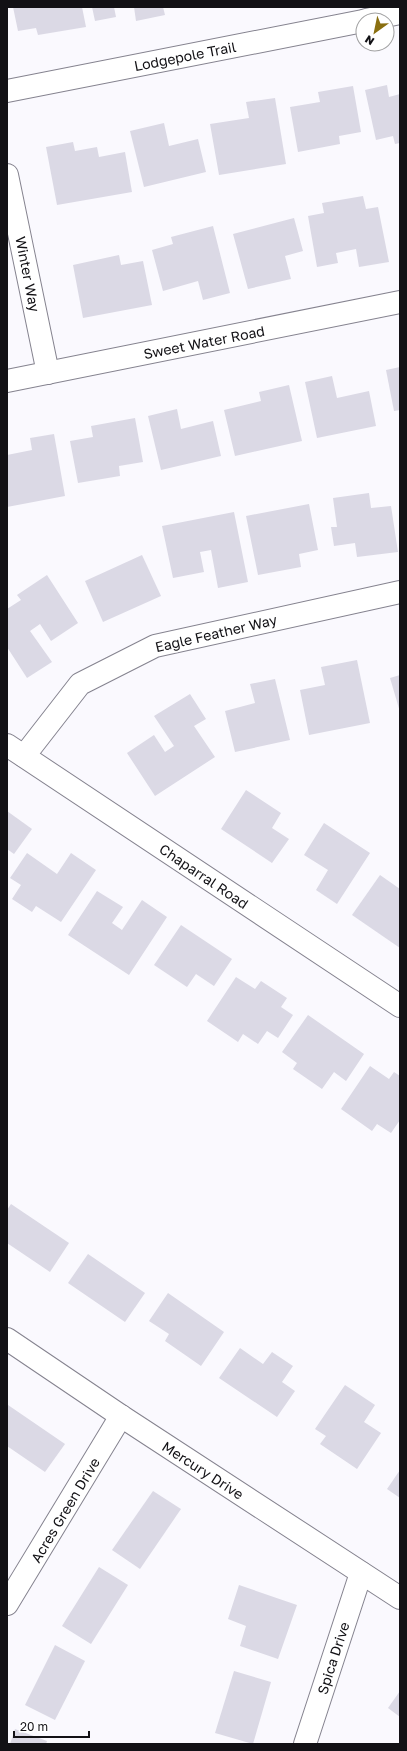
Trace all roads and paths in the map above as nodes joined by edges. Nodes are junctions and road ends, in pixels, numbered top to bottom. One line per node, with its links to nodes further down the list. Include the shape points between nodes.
1 (355, 22): 2 (street, Lodgepole Trail)
2 (7, 91)
3 (7, 175): 5 (street, Winter Way)
4 (400, 302): 5 (street, Sweet Water Road)
5 (48, 373): 6 (street, Sweet Water Road)
6 (7, 381)
7 (400, 592): 8 (street, Eagle Feather Way, via 154,646 80,684)
8 (15, 750): 9 (street, Chaparral Road)
9 (400, 1006)
10 (7, 1339): 11 (street, Mercury Drive)
11 (121, 1416): 12 (street, Mercury Drive); 14 (street, Acres Green Drive)
12 (361, 1573): 13 (street, Mercury Drive); 15 (street, Spica Drive)
13 (400, 1598)
14 (7, 1604)
15 (305, 1744)

